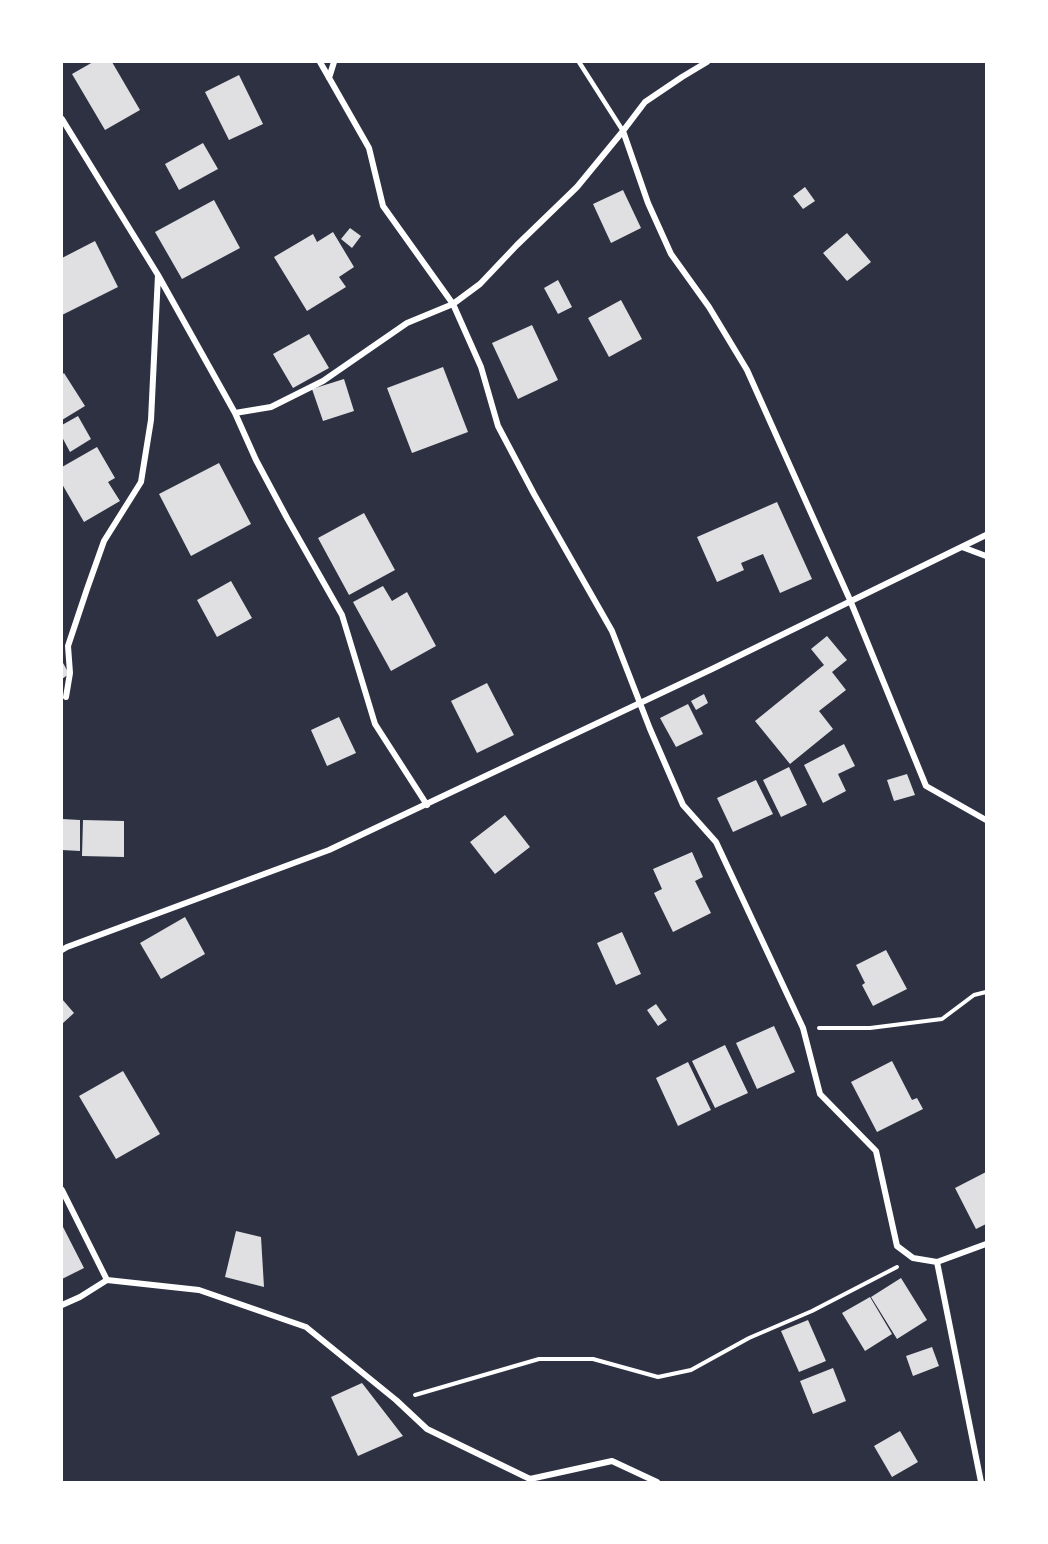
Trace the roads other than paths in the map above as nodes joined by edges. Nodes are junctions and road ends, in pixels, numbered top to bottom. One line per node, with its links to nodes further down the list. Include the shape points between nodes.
1 (320, 62): 5 (street)
2 (334, 62): 5 (street)
3 (579, 62): 7 (lane)
4 (707, 62): 7 (street, via 645,102)
5 (329, 78): 9 (street, via 369,148 383,206)
6 (62, 119): 8 (street)
7 (623, 131): 9 (street, via 577,187 480,284); 14 (street, via 671,254 747,369)
8 (158, 275): 10 (street); 15 (street, via 151,420 141,482 104,541 87,589 68,646 70,673)
9 (453, 304): 10 (street, via 407,323 322,381 271,407); 16 (street, via 481,367 498,426 612,631)
10 (235, 413): 17 (street, via 286,518 342,615 375,724)
11 (987, 535): 12 (street)
12 (961, 547): 13 (street); 14 (street)
13 (987, 556)
14 (850, 600): 16 (street); 18 (street, via 926,786)
15 (66, 697)
16 (640, 702): 17 (street); 22 (street, via 683,805 716,842 802,1028 820,1094 876,1151 897,1246 913,1258)
17 (427, 805): 19 (street, via 329,850)
18 (987, 820)
19 (62, 950)
20 (62, 1190): 23 (street)
21 (987, 1244): 22 (street)
22 (937, 1262): 26 (street)
23 (107, 1280): 24 (street); 25 (street, via 199,1290 306,1327 427,1429 530,1479 612,1461)
24 (62, 1305)
25 (657, 1482)
26 (981, 1482)

